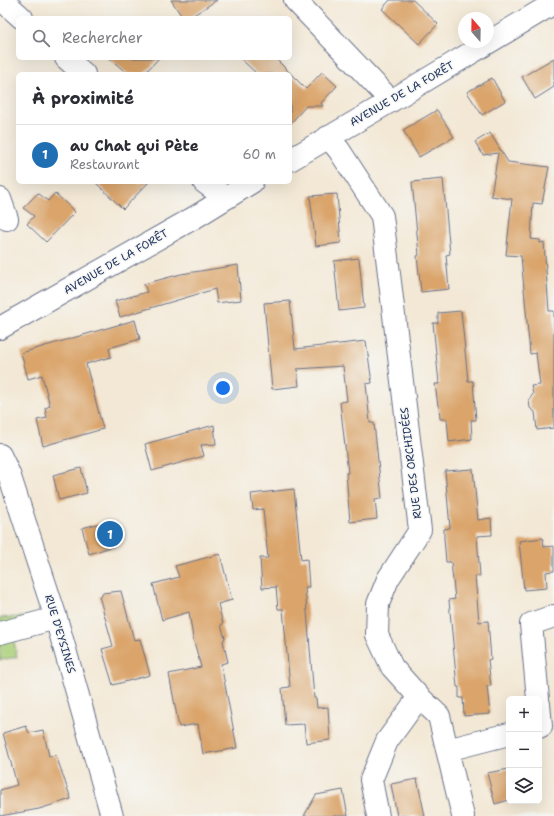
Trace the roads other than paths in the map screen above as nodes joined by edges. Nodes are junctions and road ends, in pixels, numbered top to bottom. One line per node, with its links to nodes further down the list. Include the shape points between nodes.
1 (2, 0): 4 (street)
2 (295, 0): 7 (street)
3 (554, 3): 7 (street, AVENUE DE LA FORÊT)
4 (20, 16)
5 (68, 60): 6 (street)
6 (82, 72)
7 (392, 101): 8 (street, AVENUE DE LA FORÊT)
8 (328, 137): 9 (street, AVENUE DE LA FORÊT); 19 (street, RUE DES ORCHIDÉES, via 382,216 420,530 388,579 378,604 377,635 392,667)
9 (292, 159)
10 (207, 184): 12 (street)
11 (249, 184): 12 (street, AVENUE DE LA FORÊT)
12 (226, 198): 13 (street, AVENUE DE LA FORÊT)
13 (0, 328)
14 (0, 455): 16 (street, RUE D'EYSINES, via 9,474)
15 (554, 616): 18 (street, via 531,624)
16 (56, 618): 17 (street); 24 (street, RUE D'EYSINES)
17 (0, 633)
18 (538, 696)
19 (419, 697): 23 (street, RUE DES ORCHIDÉES, via 439,716); 25 (street, via 387,741 370,780)
20 (542, 716): 21 (street)
21 (545, 728)
22 (506, 735): 23 (street)
23 (447, 750): 26 (street, RUE DES ORCHIDÉES)
24 (112, 816)
25 (378, 816)
26 (463, 816)

